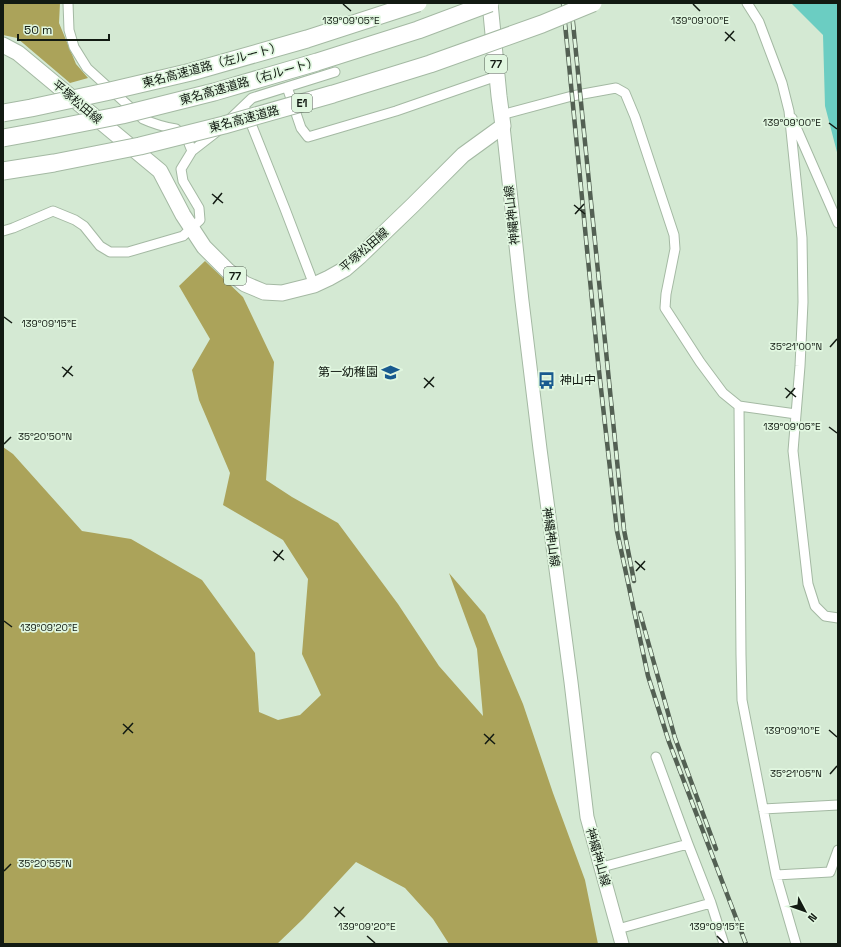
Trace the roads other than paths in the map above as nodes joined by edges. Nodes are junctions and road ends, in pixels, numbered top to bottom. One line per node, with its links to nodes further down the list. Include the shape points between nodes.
1 (68, 3): 15 (street, via 69,30 74,47 87,68 143,119 176,129 188,141)
2 (418, 3): 12 (highway, 東名高速道路（左ルート）, bridge, via 307,39 191,72)
3 (490, 3): 8 (main road, 77); 14 (highway, 東名高速道路（右ルート）, bridge, via 418,30 214,92 122,115)
4 (593, 3): 16 (highway, 東名高速道路 / E1, bridge, via 430,64 326,96 140,146)
5 (748, 3): 11 (street, via 764,35 782,83)
6 (3, 45): 18 (main road, 平塚松田線 / 77, via 18,53 160,171)
7 (335, 72): 9 (street)
8 (497, 76): 9 (street, via 396,111 308,137 301,128); 13 (main road, 77)
9 (287, 87): 10 (street, via 252,98)
10 (244, 106): 15 (street); 20 (street)
11 (789, 111): 17 (street); 22 (street, via 802,245 803,302)
12 (3, 113)
13 (502, 120): 20 (main road, 平塚松田線 / 77, via 360,256 345,269); 21 (street, via 572,96 616,88 625,93 674,235 675,249 665,308 723,393); 29 (main road, 神縄神山線, via 540,449 587,817)
14 (3, 138)
15 (192, 151): 18 (street, via 181,168 183,181 199,208 200,220)
16 (3, 171)
17 (838, 223)
18 (191, 228): 19 (street, via 183,236 128,252 110,252 100,246 84,226 53,211); 20 (main road, 平塚松田線 / 77, via 204,247 245,284 264,292 282,293)
19 (3, 231)
20 (314, 285)
21 (739, 406): 22 (street); 26 (street, via 742,700)
22 (796, 414): 23 (street, via 793,450 808,584 815,606 825,616)
23 (838, 618)
24 (656, 757): 27 (street)
25 (838, 805): 26 (street)
26 (763, 809): 30 (street)
27 (688, 844): 29 (street); 31 (street)
28 (838, 850): 30 (street, via 830,872)
29 (602, 867): 32 (main road, 神縄神山線)
30 (776, 875): 35 (street)
31 (711, 903): 32 (street); 34 (street)
32 (618, 929): 33 (main road, 神縄神山線)
33 (622, 944)
34 (724, 944)
35 (796, 944)

